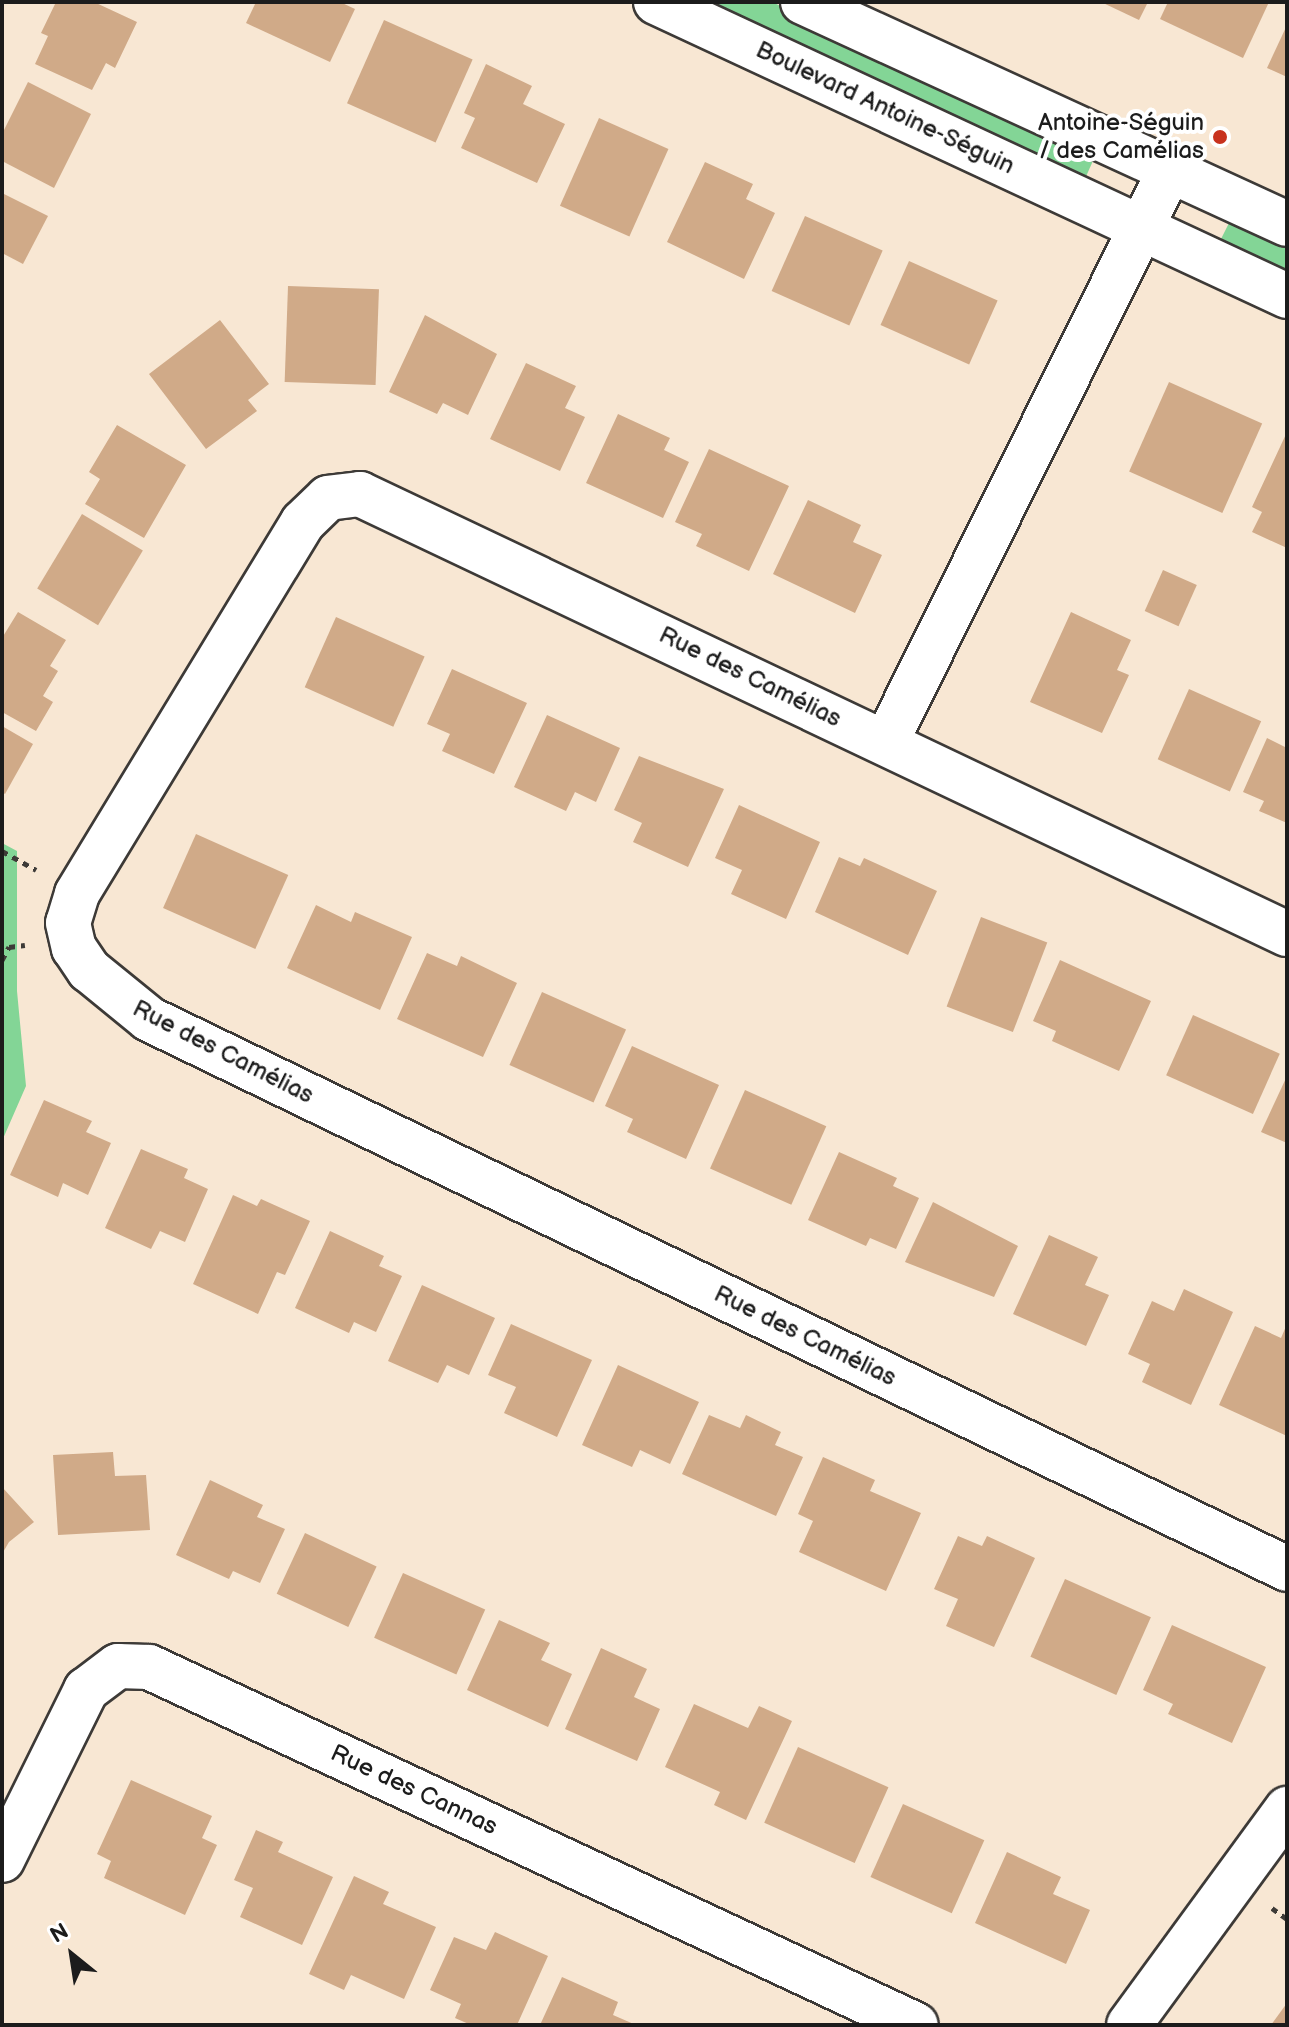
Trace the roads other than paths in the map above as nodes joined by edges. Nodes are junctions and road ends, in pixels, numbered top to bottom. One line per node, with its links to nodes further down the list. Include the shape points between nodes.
1 (656, 2): 5 (street, Boulevard Antoine-Séguin)
2 (803, 2): 3 (street)
3 (1170, 170): 4 (street); 5 (street)
4 (1287, 224)
5 (1142, 228): 6 (street, Boulevard Antoine-Séguin); 7 (street)
6 (1287, 296)
7 (886, 742): 8 (street, Rue des Camélias); 9 (street, Rue des Camélias, via 373,498 339,495 313,509 303,522 77,894 70,910 70,939 96,977 149,1019)
8 (1287, 934)
9 (1287, 1569)
10 (1287, 1809): 13 (street)
11 (2, 1860): 12 (street, Rue des Cannas, via 86,1690 118,1666 149,1667)
12 (916, 2025)
13 (1129, 2025)

